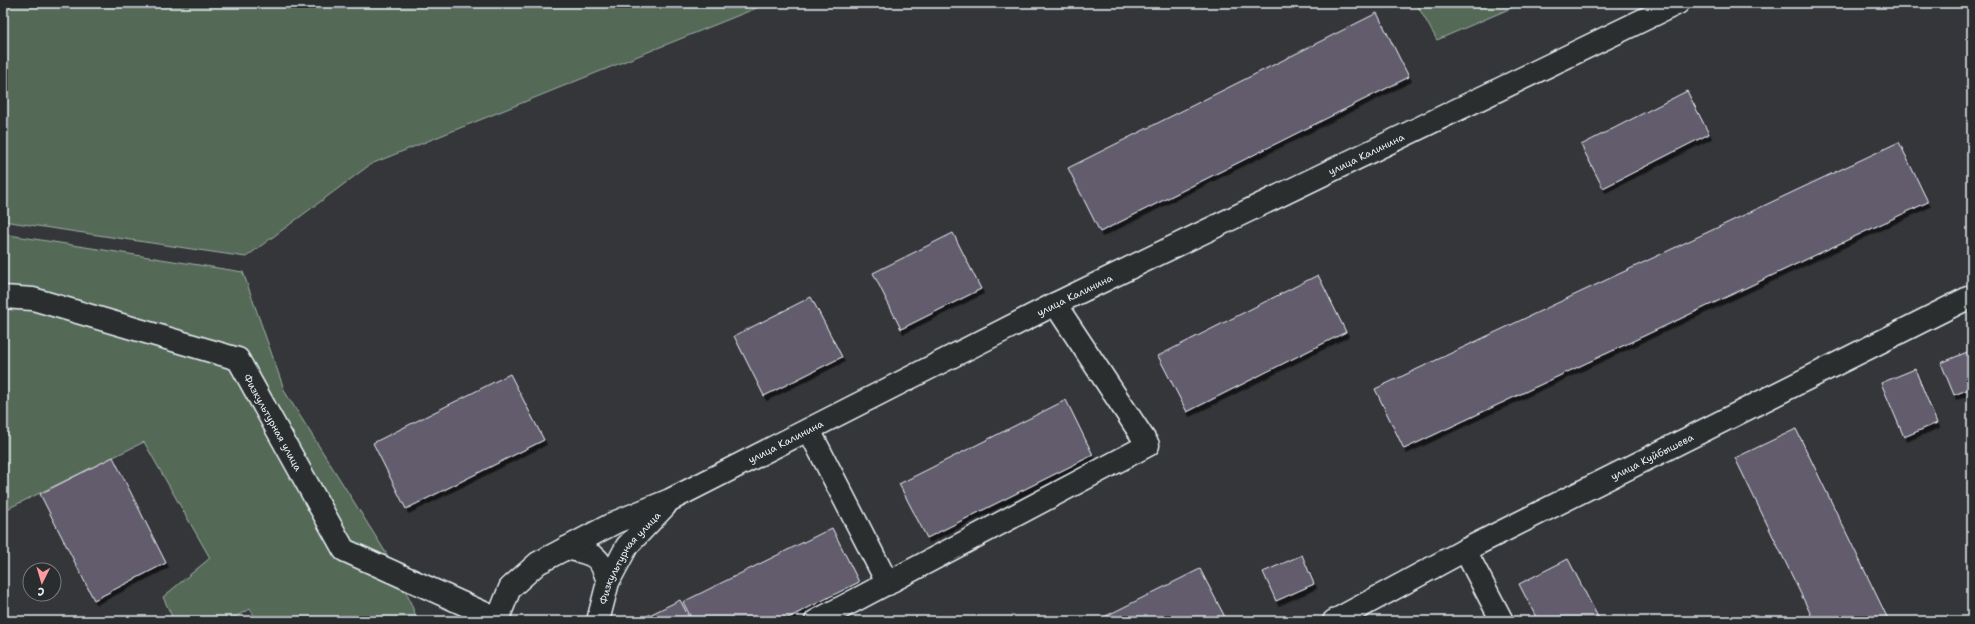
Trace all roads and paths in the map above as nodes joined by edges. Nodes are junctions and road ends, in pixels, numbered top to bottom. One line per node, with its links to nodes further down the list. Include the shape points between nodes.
1 (1678, 3): 4 (street, улица Калинина)
2 (1972, 296): 8 (street, улица Куйбышева)
3 (3, 297): 11 (street, Физкультурная улица, via 34,299 238,359 344,550)
4 (1055, 304): 5 (street, улица Калинина); 10 (street, via 1148,445)
5 (809, 430): 6 (street, улица Калинина); 10 (street)
6 (670, 500): 7 (street, улица Калинина, via 616,522); 9 (street, Физкультурная улица, via 627,546)
7 (566, 548): 9 (street, via 590,554 603,565); 11 (street, улица Калинина, via 538,563 510,588)
8 (1465, 550): 14 (street, улица Куйбышева); 15 (street)
9 (608, 582): 12 (street, Физкультурная улица)
10 (888, 584): 13 (street)
11 (497, 620)
12 (598, 621)
13 (816, 621)
14 (1334, 621)
15 (1502, 621)

